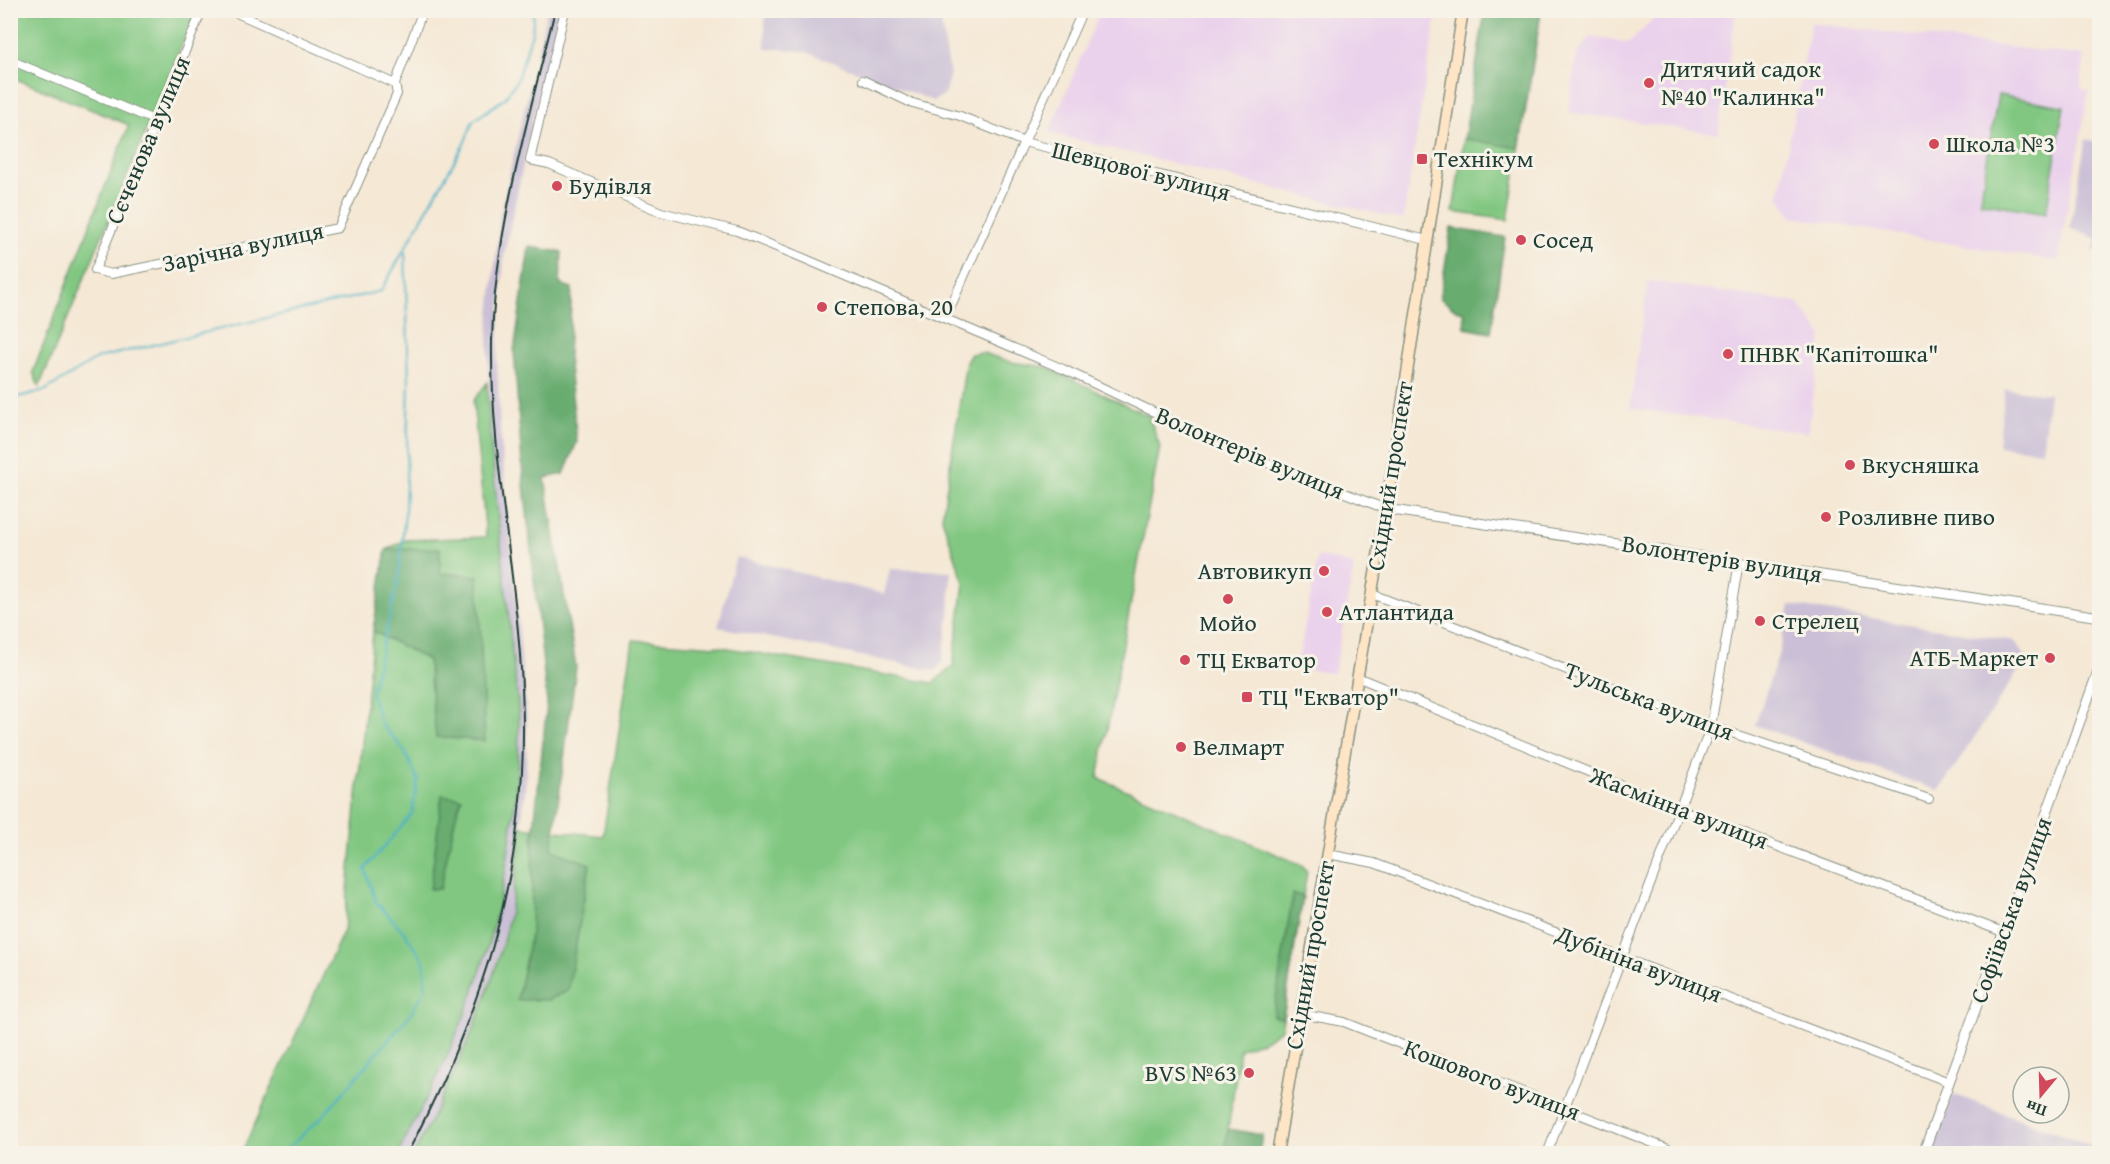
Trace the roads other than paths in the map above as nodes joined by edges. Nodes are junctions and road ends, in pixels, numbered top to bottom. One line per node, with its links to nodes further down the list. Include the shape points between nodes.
1 (202, 10): 10 (street, Сєченова вулиця)
2 (230, 10): 9 (street)
3 (423, 10): 9 (street, Зарічна вулиця)
4 (565, 10): 14 (street, Волонтерів вулиця, via 530,160 549,164 662,212 737,231)
5 (1083, 10): 11 (street)
6 (1463, 10): 12 (main road, Східний проспект)
7 (10, 60): 10 (street)
8 (863, 80): 11 (street, Шевцової вулиця, via 909,102 955,114)
9 (395, 84): 13 (street, Зарічна вулиця, via 397,94 338,228 111,274)
10 (156, 121): 13 (street, Сєченова вулиця)
11 (1024, 142): 12 (street, Шевцової вулиця); 14 (street)
12 (1427, 240): 15 (main road, Східний проспект)
13 (95, 270)
14 (946, 317): 15 (street, Волонтерів вулиця, via 1234,450)
15 (1386, 509): 16 (street, Волонтерів вулиця); 17 (main road, Східний проспект)
16 (1739, 562): 18 (street, Волонтерів вулиця); 21 (street)
17 (1372, 594): 20 (main road, Східний проспект); 21 (street, Тульська вулиця)
18 (2100, 617)
19 (2100, 666): 25 (street, Софіївська вулиця)
20 (1357, 677): 23 (street, Жасмінна вулиця); 24 (main road, Східний проспект)
21 (1711, 726): 22 (street, Тульська вулиця); 23 (street)
22 (1929, 799)
23 (1679, 809): 25 (street, Жасмінна вулиця); 26 (street)
24 (1328, 854): 26 (street, Дубініна вулиця, via 1374,863); 27 (main road, Східний проспект)
25 (2003, 932): 28 (street, Софіївська вулиця)
26 (1622, 957): 28 (street, Дубініна вулиця); 29 (street)
27 (1300, 1014): 29 (street, Кошового вулиця, via 1344,1022); 30 (main road, Східний проспект)
28 (1949, 1082): 33 (street, Софіївська вулиця)
29 (1563, 1108): 31 (street); 32 (street, Кошового вулиця)
30 (1277, 1154)
31 (1547, 1154)
32 (1681, 1154)
33 (1923, 1154)

